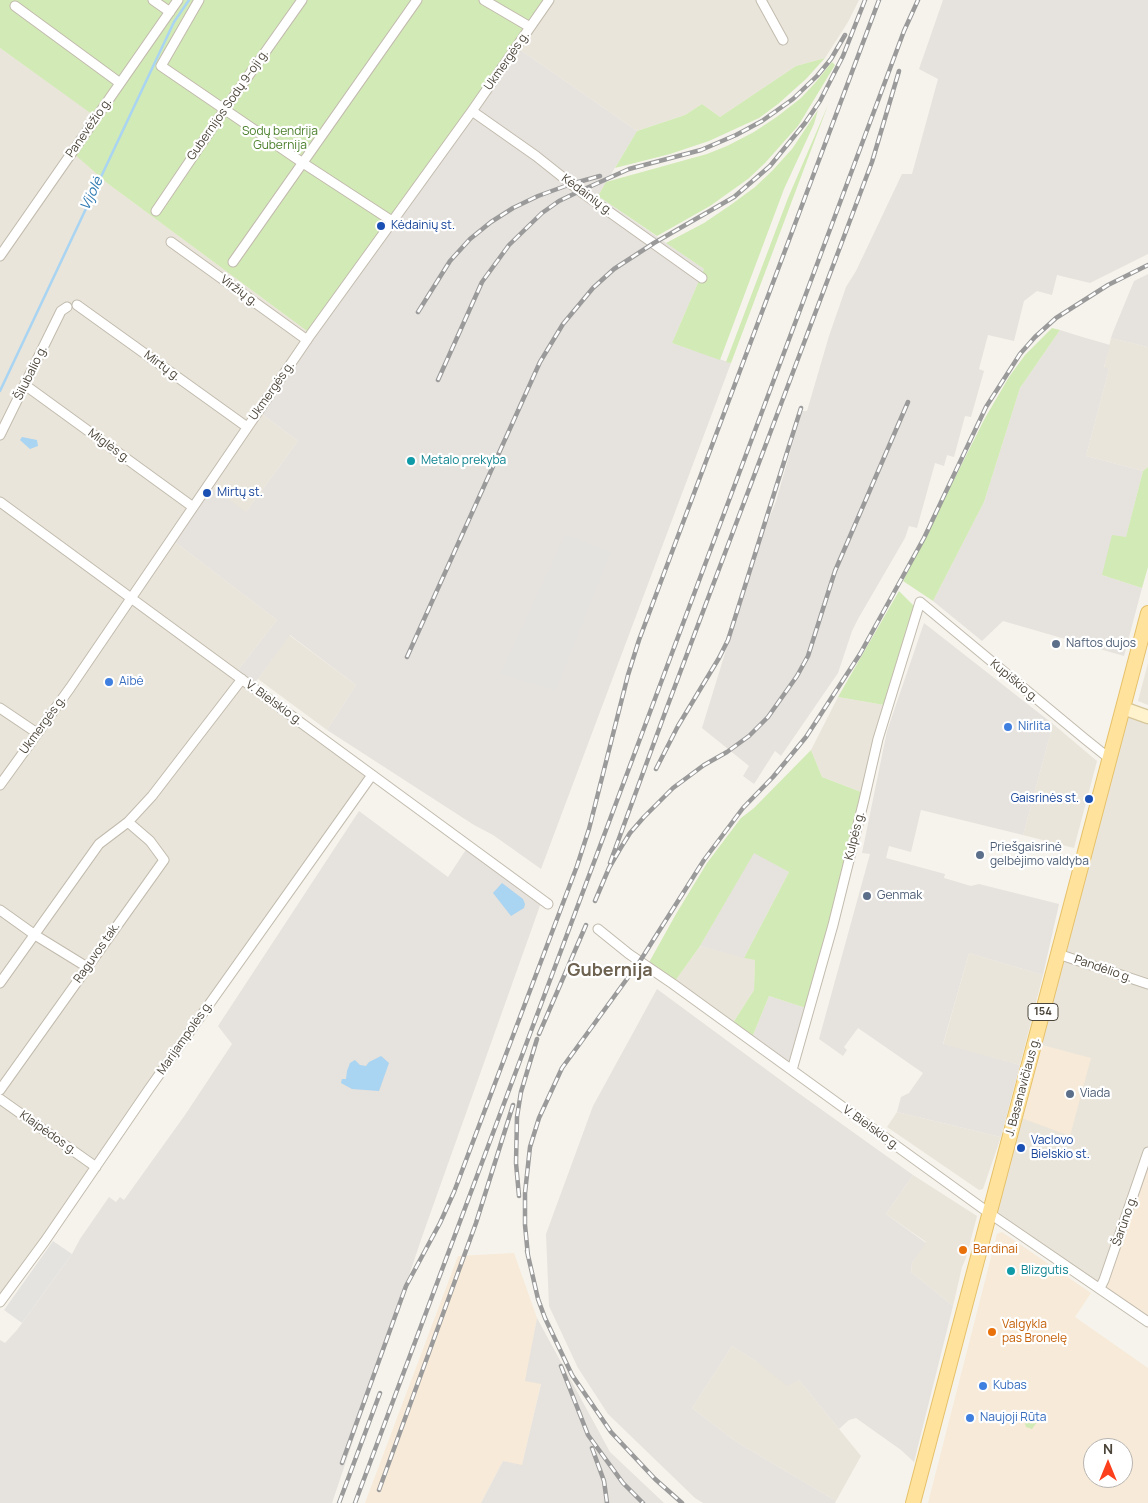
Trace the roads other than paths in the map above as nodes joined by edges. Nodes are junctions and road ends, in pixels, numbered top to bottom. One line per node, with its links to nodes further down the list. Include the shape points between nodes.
1 (153, 0): 10 (street)
2 (178, 0): 10 (street, Panevėžio g.)
3 (199, 0): 14 (street, via 161,66)
4 (302, 0): 14 (street, Gubernijos Sodų 9-oji g.)
5 (417, 0): 16 (street)
6 (484, 0): 11 (street)
7 (549, 0): 11 (street, Ukmergės g.)
8 (761, 0): 12 (street)
9 (15, 6): 13 (street)
10 (170, 12): 13 (street, Panevėžio g.)
11 (530, 27): 15 (street, Ukmergės g.)
12 (783, 40)
13 (120, 83): 20 (street, Panevėžio g.)
14 (225, 109): 16 (street); 17 (street, Gubernijos Sodų 9-oji g.)
15 (472, 111): 18 (street, Ukmergės g.); 23 (street, Kėdainių g.)
16 (303, 163): 18 (street); 22 (street)
17 (156, 211)
18 (392, 221): 26 (street, Ukmergės g.)
19 (171, 242): 26 (street, Viržių g.)
20 (3, 244): 21 (street, Panevėžio g.)
21 (0, 256)
22 (233, 262)
23 (702, 278)
24 (77, 305): 28 (street, Mirtų g.)
25 (64, 309): 27 (street, Šilubalio g.)
26 (307, 340): 28 (street, Ukmergės g.)
27 (25, 386): 29 (street, Šilubalio g.); 31 (street, Miglės g.)
28 (247, 427): 31 (street, Ukmergės g.)
29 (0, 434)
30 (0, 502): 32 (street, V. Bielskio g.)
31 (193, 507): 32 (street, Ukmergės g.)
32 (130, 598): 36 (street, V. Bielskio g.); 40 (street, Ukmergės g.)
33 (920, 602): 41 (street, Kupiškio g.); 53 (street, Kulpės g., via 878,739 833,925)
34 (1148, 613): 35 (main road, J. Basanavičiaus g. / 154)
35 (1146, 630): 38 (main road, J. Basanavičiaus g. / 154)
36 (242, 679): 42 (street, V. Bielskio g.); 44 (street, via 152,796)
37 (0, 708): 40 (street)
38 (1124, 708): 39 (main road); 41 (main road, J. Basanavičiaus g. / 154)
39 (1148, 717)
40 (37, 733): 43 (street, Ukmergės g.)
41 (1110, 759): 49 (main road, J. Basanavičiaus g. / 154)
42 (372, 774): 45 (street, V. Bielskio g.); 57 (street, Marijampolės g.)
43 (0, 785)
44 (128, 822): 48 (street, via 99,844); 50 (street, Raguvos tak., via 150,841 164,860)
45 (548, 904)
46 (0, 910): 48 (street)
47 (598, 930): 53 (street, V. Bielskio g.)
48 (35, 935): 50 (street); 51 (street)
49 (1058, 954): 52 (street, Pandėlio g.); 58 (main road, J. Basanavičiaus g. / 154)
50 (87, 967): 54 (street, Raguvos tak.)
51 (0, 983)
52 (1148, 984)
53 (792, 1070): 58 (street, V. Bielskio g.)
54 (0, 1090)
55 (0, 1099): 57 (street, Klaipėdos g.)
56 (1148, 1152): 59 (street, Šarūno g.)
57 (96, 1167): 60 (street, Marijampolės g.)
58 (989, 1213): 59 (street, V. Bielskio g.); 62 (main road, J. Basanavičiaus g. / 154)
59 (1100, 1288): 61 (street, V. Bielskio g.)
60 (0, 1302)
61 (1148, 1322)
62 (914, 1503)

